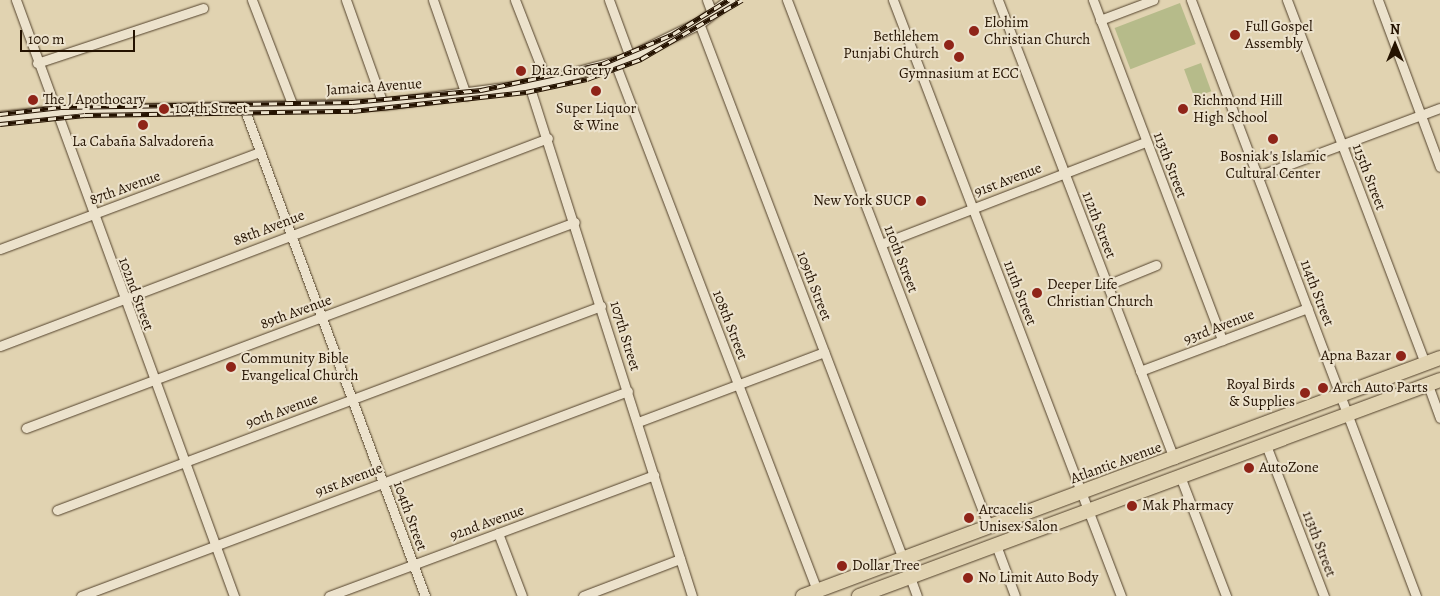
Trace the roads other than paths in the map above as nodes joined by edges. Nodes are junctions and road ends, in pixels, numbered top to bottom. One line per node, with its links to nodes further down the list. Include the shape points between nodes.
1 (16, 0): 22 (street, 102nd Street)
2 (252, 0): 28 (street)
3 (346, 0): 27 (street)
4 (432, 0): 26 (street)
5 (515, 0): 24 (street)
6 (609, 0): 21 (street)
7 (707, 0): 18 (street)
8 (729, 0): 18 (main road, Jamaica Avenue)
9 (787, 0): 45 (street, 110th Street)
10 (893, 0): 41 (street, 111th Street)
11 (998, 0): 39 (street, 112th Street)
12 (1092, 0): 19 (street, 113th Street)
13 (1153, 0): 19 (street)
14 (1190, 0): 40 (street, 114th Street)
15 (1287, 0): 36 (street, 115th Street)
16 (1378, 0): 32 (street)
17 (204, 8): 22 (street)
18 (712, 13): 20 (main road, Jamaica Avenue)
19 (1100, 20): 35 (street, 113th Street)
20 (699, 23): 21 (main road, Jamaica Avenue); 55 (street, 109th Street)
21 (630, 56): 23 (main road, Jamaica Avenue)
22 (37, 63): 31 (street, 102nd Street)
23 (615, 63): 24 (main road, Jamaica Avenue); 61 (street, 108th Street)
24 (547, 82): 25 (main road, Jamaica Avenue)
25 (530, 85): 26 (main road, Jamaica Avenue); 34 (street, 107th Street)
26 (466, 95): 27 (main road, Jamaica Avenue)
27 (383, 104): 28 (main road, Jamaica Avenue)
28 (293, 106): 29 (main road, Jamaica Avenue)
29 (244, 108): 31 (main road, Jamaica Avenue); 37 (street, 104th Street)
30 (1440, 108): 32 (street)
31 (54, 111): 33 (main road, Jamaica Avenue); 42 (street, 102nd Street)
32 (1421, 115): 36 (street); 38 (street)
33 (0, 117)
34 (548, 138): 43 (street, 107th Street); 44 (street, 88th Avenue)
35 (1146, 142): 39 (street, 91st Avenue); 53 (street, 113th Street)
36 (1342, 144): 40 (street); 57 (street, 115th Street)
37 (260, 152): 42 (street, 87th Avenue); 44 (street, 104th Street)
38 (1440, 167)
39 (1064, 173): 41 (street, 91st Avenue); 48 (street, 112th Street)
40 (1258, 176): 51 (street, 114th Street)
41 (973, 209): 45 (street, 91st Avenue); 75 (street, 111th Street)
42 (91, 215): 46 (street, 87th Avenue); 49 (street, 102nd Street)
43 (575, 222): 50 (street, 107th Street); 52 (street, 89th Avenue)
44 (290, 234): 49 (street, 88th Avenue); 52 (street, 104th Street)
45 (881, 244): 78 (street, 110th Street)
46 (0, 249)
47 (1156, 266): 48 (street)
48 (1107, 285): 58 (street, 112th Street)
49 (122, 297): 54 (street, 88th Avenue); 59 (street, 102nd Street)
50 (601, 306): 62 (street, 107th Street); 64 (street, 90th Avenue)
51 (1308, 308): 53 (street, 93rd Avenue); 63 (street, 114th Street)
52 (321, 317): 59 (street, 89th Avenue); 64 (street, 104th Street)
53 (1222, 340): 58 (street, 93rd Avenue)
54 (0, 346)
55 (824, 352): 61 (street); 83 (street, 109th Street)
56 (1440, 358): 57 (main road, Atlantic Avenue)
57 (1426, 364): 63 (main road, Atlantic Avenue)
58 (1140, 371): 70 (street, 112th Street)
59 (153, 379): 68 (street, 89th Avenue); 71 (street, 102nd Street)
60 (1434, 382): 65 (main road); 66 (street)
61 (738, 384): 67 (street); 86 (street, 108th Street)
62 (628, 391): 67 (street, 107th Street); 74 (street, 91st Avenue)
63 (1341, 396): 65 (street, 114th Street); 70 (main road, Atlantic Avenue)
64 (352, 399): 71 (street, 90th Avenue); 74 (street, 104th Street)
65 (1348, 415): 69 (main road); 101 (street, 114th Street)
66 (1440, 418)
67 (638, 422): 72 (street, 107th Street)
68 (26, 428)
69 (1266, 445): 73 (main road); 100 (street, 113th Street)
70 (1174, 459): 75 (main road, Atlantic Avenue)
71 (183, 462): 76 (street, 90th Avenue); 80 (street, 102nd Street)
72 (654, 475): 79 (street, 92nd Avenue); 82 (street, 107th Street)
73 (1180, 476): 77 (main road); 99 (street)
74 (383, 482): 80 (street, 91st Avenue); 84 (street, 104th Street)
75 (1081, 493): 77 (street, 111th Street); 78 (main road, Atlantic Avenue)
76 (57, 510)
77 (1088, 510): 81 (main road); 98 (street, 111th Street)
78 (989, 527): 83 (main road, Atlantic Avenue)
79 (498, 533): 84 (street, 92nd Avenue); 91 (street)
80 (215, 545): 87 (street, 91st Avenue); 88 (street, 102nd Street)
81 (996, 545): 85 (main road); 97 (street)
82 (680, 559): 92 (street); 93 (street, 107th Street)
83 (903, 559): 86 (main road, Atlantic Avenue)
84 (414, 564): 89 (street, 92nd Avenue); 90 (street, 104th Street)
85 (910, 577): 95 (main road); 96 (street)
86 (818, 593): 94 (main road, Atlantic Avenue)
87 (81, 596)
88 (234, 596)
89 (329, 596)
90 (425, 596)
91 (522, 596)
92 (584, 596)
93 (692, 596)
94 (803, 596)
95 (859, 596)
96 (917, 596)
97 (1015, 596)
98 (1121, 596)
99 (1226, 596)
100 (1324, 596)
101 (1416, 596)

